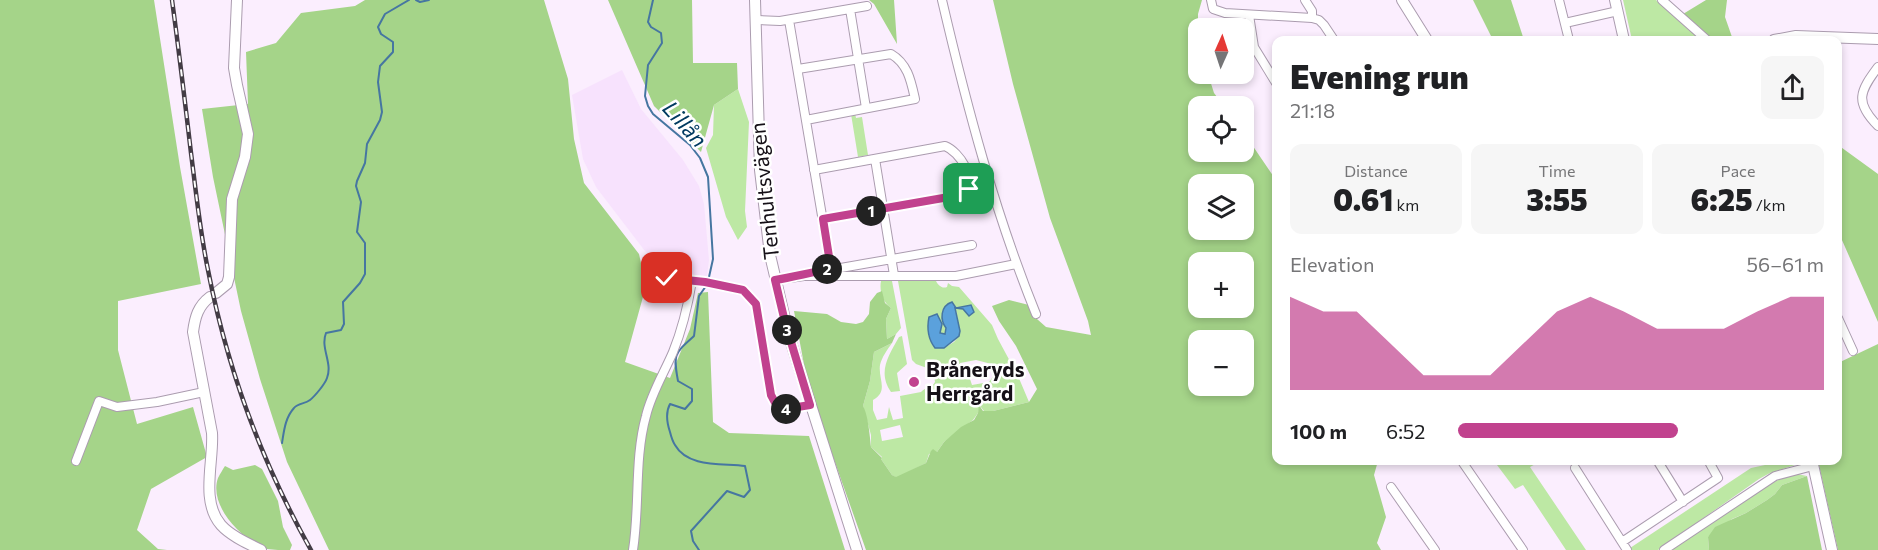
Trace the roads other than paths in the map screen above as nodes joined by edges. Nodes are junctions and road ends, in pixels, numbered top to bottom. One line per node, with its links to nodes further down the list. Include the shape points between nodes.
1 (237, 0): 47 (street, via 234,68 248,145 232,199 227,284 199,308 194,322)
2 (755, 0): 14 (street, Tenhultsvägen)
3 (942, 0): 37 (street, via 993,197)
4 (1211, 0): 12 (street, via 1217,11)
5 (1305, 0): 13 (street)
6 (1402, 0): 18 (street)
7 (1558, 0): 16 (street)
8 (1662, 0): 21 (street)
9 (867, 6): 11 (street)
10 (1616, 6): 16 (street); 20 (street)
11 (850, 9): 15 (street); 24 (street)
12 (1249, 15): 13 (street); 27 (street, via 1254,47)
13 (1312, 18): 17 (street, via 1319,20)
14 (756, 20): 15 (street); 42 (street, Tenhultsvägen, via 761,189)
15 (789, 20): 26 (street)
16 (1564, 23): 19 (street)
17 (1331, 36)
18 (1424, 36)
19 (1568, 36)
20 (1623, 36)
21 (1702, 36)
22 (1842, 38): 23 (street)
23 (1878, 39)
24 (858, 59): 26 (street); 28 (street); 28 (street, via 893,54 908,71 915,99)
25 (1878, 67): 30 (street, via 1862,96 1866,110)
26 (798, 69): 29 (street)
27 (1272, 76)
28 (866, 108): 29 (street)
29 (806, 120): 32 (street)
30 (1878, 126)
31 (874, 159): 32 (street); 33 (street); 33 (street, via 947,147 961,159 970,186 966,194)
32 (814, 170): 34 (street)
33 (883, 209): 34 (street); 36 (street)
34 (823, 219): 38 (street)
35 (972, 245): 36 (street)
36 (891, 259): 38 (street); 39 (street)
37 (1016, 264): 39 (street, via 956,276); 44 (street)
38 (831, 269): 40 (street)
39 (894, 275): 40 (street)
40 (804, 276): 42 (street)
41 (667, 278): 43 (street)
42 (775, 280): 48 (street, Tenhultsvägen)
43 (692, 281): 48 (street, via 743,290 756,304 771,395 779,410); 60 (street, via 674,350 646,416)
44 (1036, 314)
45 (1842, 327): 46 (street)
46 (1853, 351)
47 (204, 392): 49 (street, via 117,407 99,401); 59 (street, via 213,433 210,492 215,515 230,533)
48 (810, 405): 61 (street, Tenhultsvägen)
49 (76, 461)
50 (1464, 465): 63 (street)
51 (1660, 465): 57 (street)
52 (1711, 465): 57 (street, via 1719,478)
53 (1807, 465): 64 (street, via 1775,476)
54 (1813, 465): 65 (street)
55 (1575, 468): 58 (street)
56 (1391, 488): 62 (street)
57 (1683, 502): 58 (street)
58 (1624, 546)
59 (261, 550)
60 (633, 550)
61 (857, 550)
62 (1435, 550)
63 (1523, 550)
64 (1664, 550)
65 (1832, 550)

